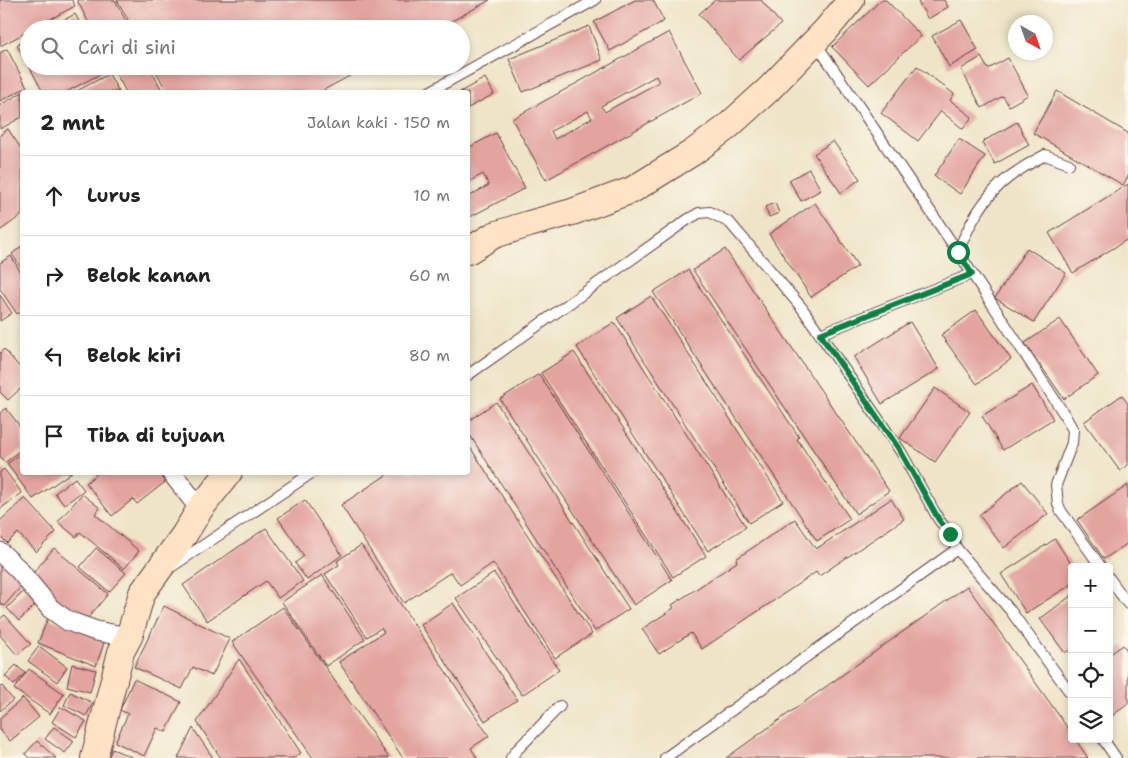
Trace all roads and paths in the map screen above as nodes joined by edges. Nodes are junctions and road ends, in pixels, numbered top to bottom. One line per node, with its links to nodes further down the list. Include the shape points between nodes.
1 (595, 0): 4 (lane)
2 (851, 0): 3 (street)
3 (815, 42): 8 (street, via 726,128 632,190 494,235); 9 (lane)
4 (470, 69)
5 (459, 75): 6 (lane)
6 (432, 90)
7 (1069, 164): 9 (lane, via 1045,155 1016,172 982,204)
8 (470, 250)
9 (958, 252): 10 (lane)
10 (972, 274): 11 (lane); 19 (lane, via 1072,430 1072,443 1056,485 1058,504)
11 (820, 334): 12 (lane, via 730,223 710,212 687,220); 17 (lane, via 901,452)
12 (470, 374)
13 (173, 475): 16 (street)
14 (227, 475): 16 (street)
15 (309, 475): 20 (lane, via 178,564)
16 (200, 509): 20 (street)
17 (957, 549): 24 (lane, via 1010,610); 29 (lane)
18 (0, 552): 23 (street, via 51,609 68,621 96,631)
19 (1098, 563)
20 (152, 577): 23 (street, via 142,593)
21 (1113, 583): 22 (lane)
22 (1128, 604)
23 (129, 637): 27 (street, via 121,652)
24 (1068, 689)
25 (560, 706): 28 (lane)
26 (1106, 743): 30 (lane)
27 (94, 758)
28 (511, 758)
29 (665, 758)
30 (1116, 758)

